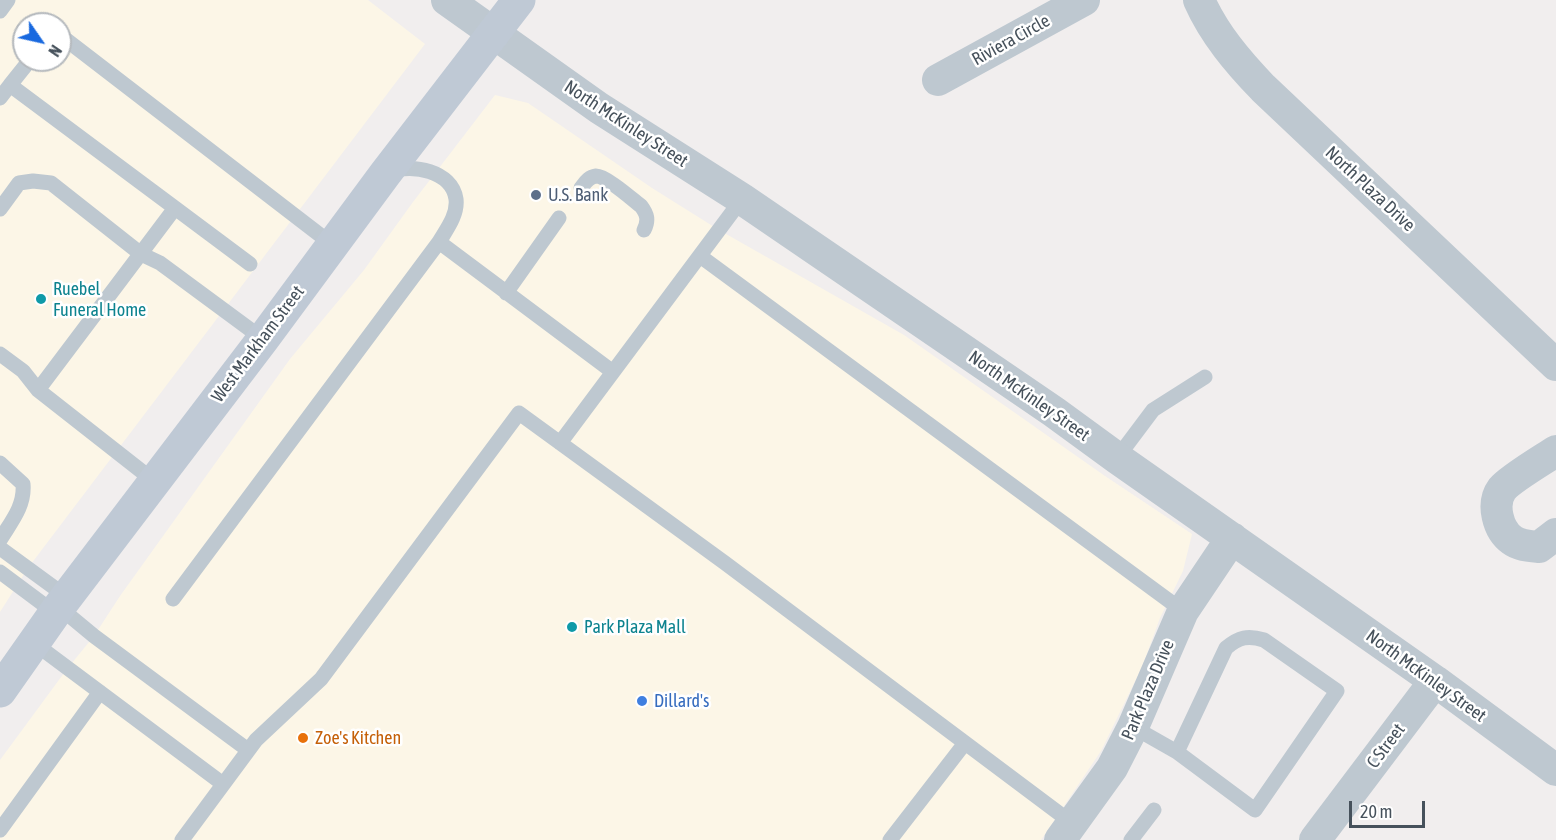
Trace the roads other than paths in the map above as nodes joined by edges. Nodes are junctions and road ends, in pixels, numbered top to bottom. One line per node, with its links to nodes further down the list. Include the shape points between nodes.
1 (8, 0): 6 (lane)
2 (447, 0): 7 (street, North McKinley Street)
3 (519, 0): 7 (main road, West Markham Street)
4 (1084, 0): 10 (street, Riviera Circle)
5 (1199, 0): 28 (street, North Plaza Drive, via 1218,34 1249,73)
6 (0, 11)
7 (493, 34): 13 (main road, West Markham Street); 15 (street, North McKinley Street, via 635,132)
8 (72, 44): 21 (lane)
9 (20, 72): 11 (lane)
10 (938, 81)
11 (10, 85): 12 (lane); 16 (lane)
12 (0, 98)
13 (385, 174): 20 (lane, via 399,168 422,169 449,186 456,200 455,209); 21 (main road, West Markham Street)
14 (581, 188): 19 (lane, via 596,176 605,180 645,211)
15 (742, 199): 23 (lane); 34 (street, North McKinley Street)
16 (175, 208): 22 (lane); 24 (lane)
17 (0, 209): 22 (lane, via 19,183 51,183)
18 (559, 218): 25 (lane)
19 (644, 230)
20 (439, 242): 25 (lane); 42 (lane)
21 (333, 245): 26 (main road, West Markham Street)
22 (141, 254): 26 (lane, via 160,263); 31 (lane)
23 (700, 255): 29 (lane); 44 (lane)
24 (250, 264)
25 (506, 293): 29 (lane)
26 (263, 339): 36 (main road, West Markham Street)
27 (0, 354): 31 (lane, via 23,371)
28 (1556, 365)
29 (613, 372): 32 (lane)
30 (1205, 377): 34 (lane, via 1153,410)
31 (38, 390): 36 (lane)
32 (560, 443): 50 (lane); 51 (lane, via 519,413 321,679)
33 (1556, 451): 37 (street, via 1502,490 1497,503 1497,517 1512,540 1539,547)
34 (1117, 458): 38 (street, North McKinley Street)
35 (0, 463): 39 (lane, via 23,484 24,494)
36 (154, 481): 43 (main road, West Markham Street)
37 (1556, 534)
38 (1232, 538): 44 (street, Park Plaza Drive); 46 (street, North McKinley Street)
39 (0, 540)
40 (0, 548): 43 (lane)
41 (0, 572): 43 (lane)
42 (173, 598)
43 (60, 606): 45 (main road, West Markham Street); 51 (lane, via 94,636)
44 (1183, 611): 49 (street, Park Plaza Drive)
45 (34, 643): 47 (main road, West Markham Street); 48 (lane)
46 (1435, 681): 53 (street, North McKinley Street); 61 (street, C Street)
47 (0, 691)
48 (100, 692): 54 (lane); 56 (lane)
49 (1133, 727): 52 (lane); 57 (street, Park Plaza Drive, via 1112,768)
50 (965, 743): 57 (lane); 59 (lane)
51 (248, 750): 54 (lane)
52 (1177, 752): 52 (lane, via 1255,810 1337,691 1264,640 1250,636 1236,640 1227,648)
53 (1556, 771)
54 (223, 784): 58 (lane)
55 (1155, 810): 60 (lane)
56 (0, 830)
57 (1063, 836)
58 (182, 840)
59 (890, 840)
60 (1131, 840)
61 (1315, 840)

